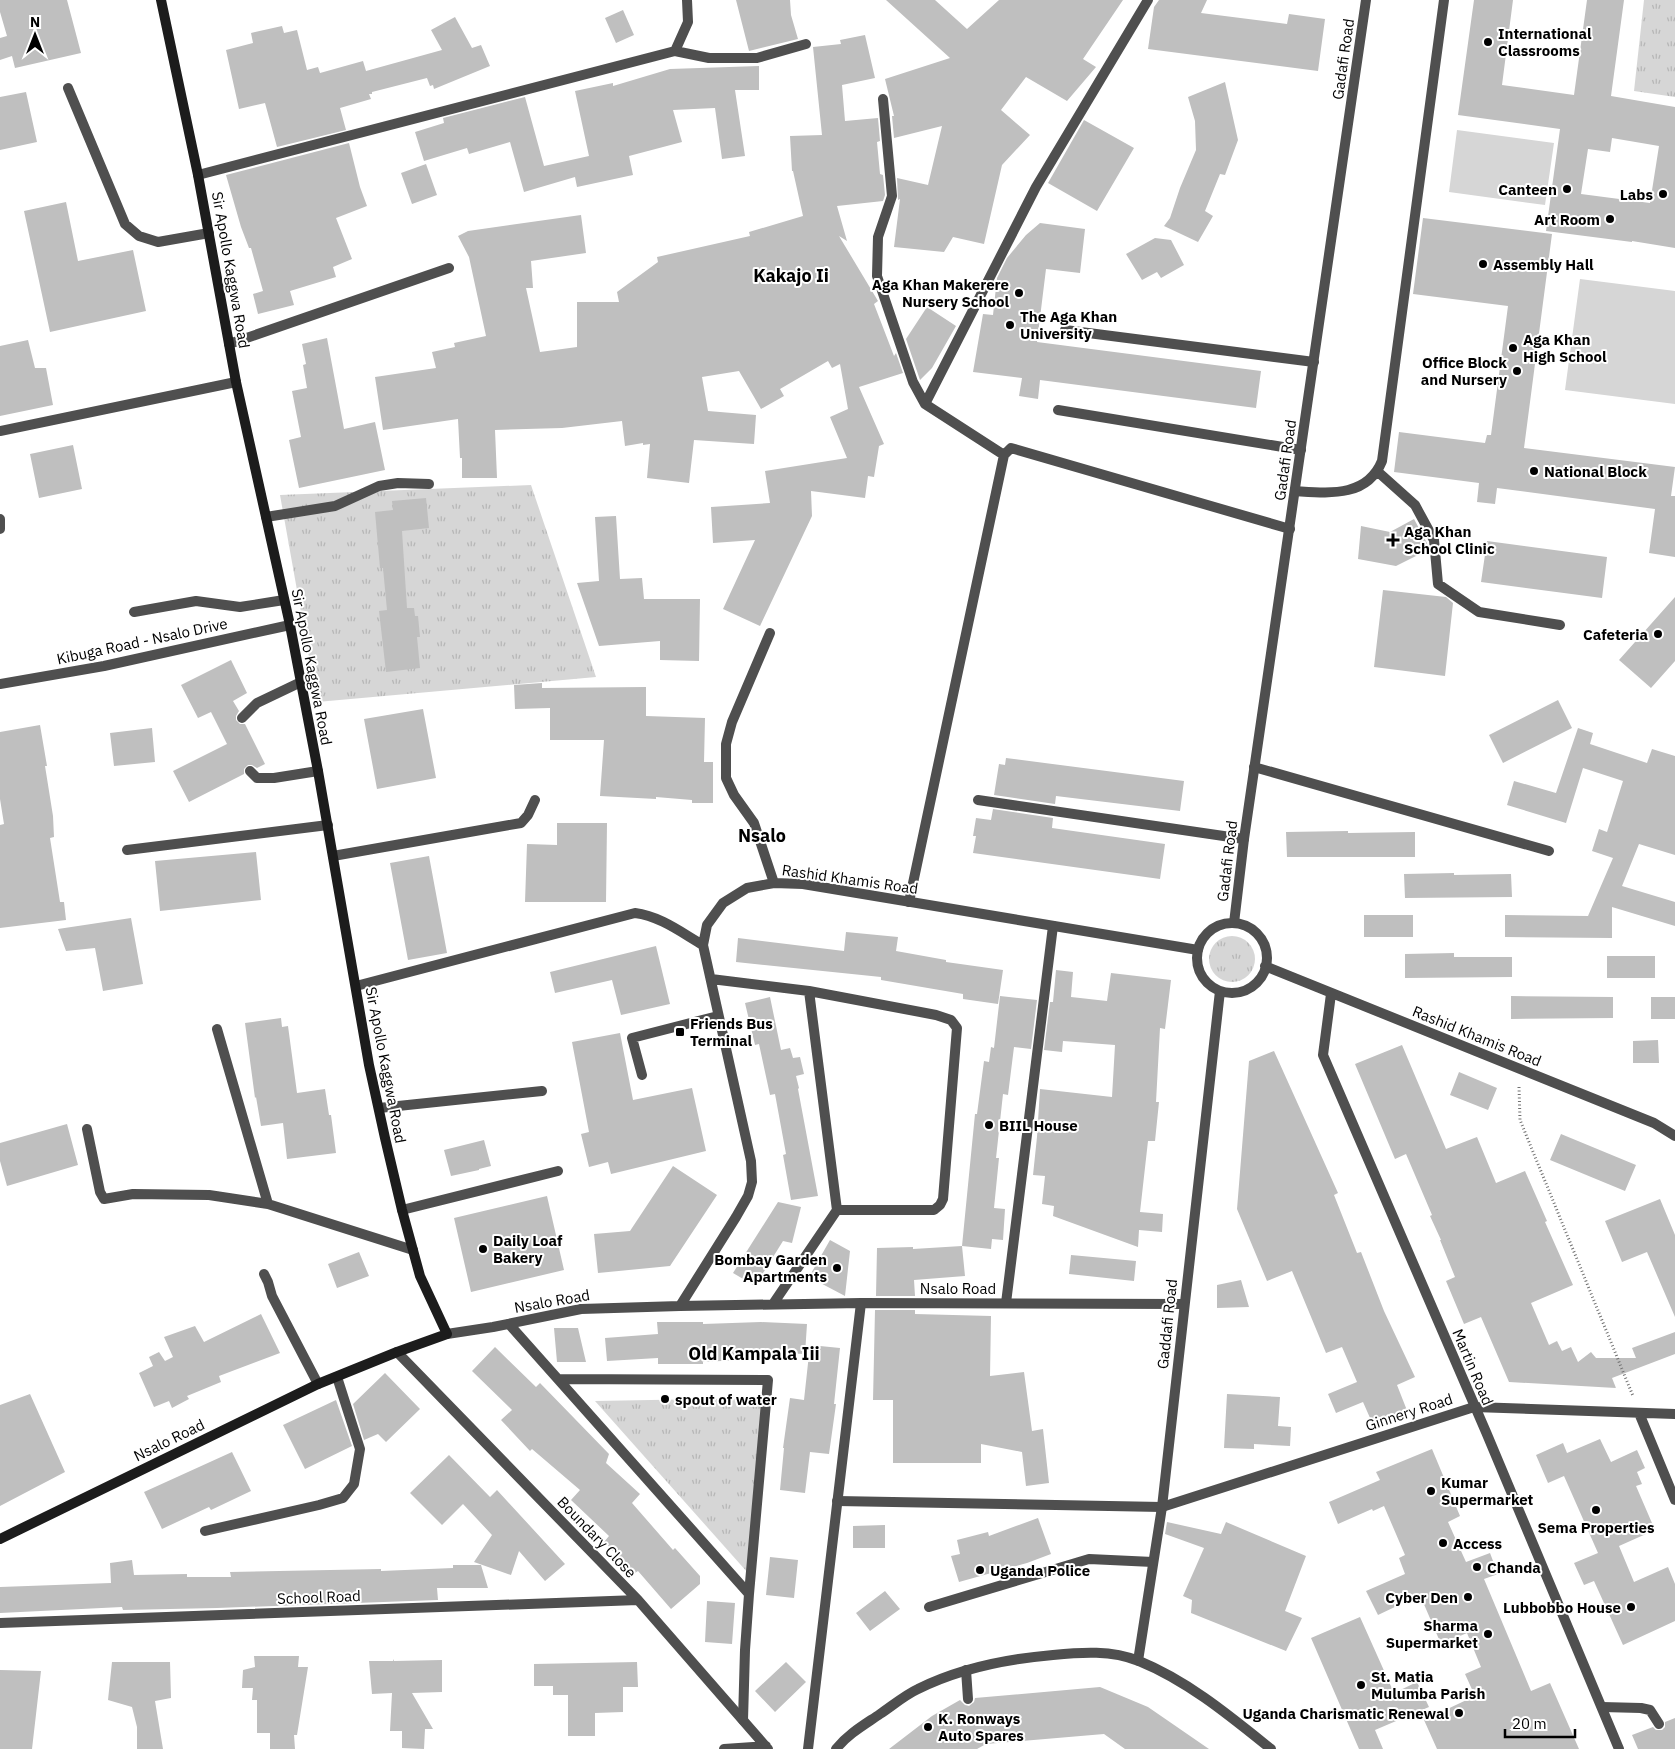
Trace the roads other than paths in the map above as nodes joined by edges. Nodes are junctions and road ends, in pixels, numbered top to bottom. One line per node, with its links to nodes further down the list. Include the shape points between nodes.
1 (162, 0): 10 (main road, Sir Apollo Kaggwa Road)
2 (687, 0): 7 (street, via 688,22)
3 (1148, 0): 17 (street, via 1036,187)
4 (1366, 0): 15 (street, Gadafi Road)
5 (1444, 0): 22 (street, via 1382,461)
6 (806, 44): 7 (street, via 757,58 709,58)
7 (675, 51): 10 (street)
8 (68, 88): 11 (street, via 124,224 139,236 158,242)
9 (883, 99): 17 (street, via 892,196 878,237 876,276 913,382)
10 (198, 175): 11 (main road, Sir Apollo Kaggwa Road)
11 (209, 233): 14 (main road, Sir Apollo Kaggwa Road)
12 (449, 268): 14 (street)
13 (1065, 330): 15 (street)
14 (229, 344): 16 (main road, Sir Apollo Kaggwa Road)
15 (1314, 362): 20 (street, Gadafi Road)
16 (236, 382): 19 (street); 25 (main road, Sir Apollo Kaggwa Road)
17 (925, 404): 21 (street)
18 (1058, 410): 20 (street)
19 (0, 431)
20 (1301, 450): 24 (street, Gadafi Road)
21 (1004, 455): 28 (street, via 1011,448); 48 (street)
22 (1378, 471): 24 (street, via 1365,483 1347,491 1334,494); 32 (street, via 1414,505 1434,540 1438,584 1479,612)
23 (429, 484): 25 (street, via 398,482 379,486 335,506)
24 (1296, 491): 28 (street, Gadafi Road)
25 (266, 517): 29 (main road, Sir Apollo Kaggwa Road)
26 (0, 519): 27 (street)
27 (0, 529)
28 (1290, 529): 37 (street, Gadafi Road)
29 (284, 600): 30 (street, via 240,607 196,601); 31 (main road, Sir Apollo Kaggwa Road)
30 (134, 612)
31 (290, 625): 34 (main road, Sir Apollo Kaggwa Road); 35 (street, Kibuga Road - Nsalo Drive, via 104,666)
32 (1560, 625)
33 (770, 633): 47 (street, via 732,722 726,744 726,778 754,823)
34 (301, 682): 36 (street, via 257,703); 38 (main road, Sir Apollo Kaggwa Road)
35 (0, 684)
36 (242, 718)
37 (1254, 767): 43 (street, Gadafi Road); 45 (street)
38 (318, 771): 39 (street, via 274,778 257,778); 42 (main road, Sir Apollo Kaggwa Road)
39 (250, 772)
40 (535, 800): 46 (street, via 521,823)
41 (978, 800): 43 (street)
42 (328, 825): 44 (street); 46 (main road, Sir Apollo Kaggwa Road)
43 (1244, 839): 49 (street, Gadafi Road)
44 (127, 850)
45 (1549, 851)
46 (333, 856): 55 (main road, Sir Apollo Kaggwa Road)
47 (774, 883): 48 (street, Rashid Khamis Road, via 804,884); 51 (street, Rashid Khamis Road, via 747,888 723,903 707,925)
48 (909, 902): 50 (street, Rashid Khamis Road)
49 (1234, 924): 52 (street, via 1215,927 1201,941); 53 (street, via 1257,934 1265,949)
50 (1053, 926): 52 (street, Rashid Khamis Road); 73 (street)
51 (703, 945): 54 (street, Rashid Khamis Road); 55 (street, via 647,914 635,913)
52 (1198, 950): 57 (street, via 1201,974)
53 (1265, 966): 57 (street, via 1259,979 1248,988); 58 (street, Rashid Khamis Road)
54 (711, 979): 56 (street); 59 (street, Rashid Khamis Road)
55 (356, 986): 63 (main road, Sir Apollo Kaggwa Road)
56 (809, 991): 69 (street); 69 (street, via 936,1015 951,1020 957,1028 940,1206 934,1210)
57 (1220, 991): 75 (street, Gaddafi Road)
58 (1331, 994): 65 (street, Rashid Khamis Road, via 1654,1123); 83 (street, Martin Road, via 1323,1055)
59 (718, 1016): 61 (street, via 632,1038); 76 (street, Rashid Khamis Road, via 751,1161 752,1182 736,1217)
60 (217, 1029): 67 (street)
61 (642, 1075)
62 (542, 1091): 63 (street)
63 (379, 1108): 68 (main road, Sir Apollo Kaggwa Road)
64 (87, 1129): 67 (street, via 104,1199 133,1194 209,1195)
65 (1675, 1136)
66 (558, 1171): 68 (street)
67 (268, 1204): 70 (street)
68 (402, 1210): 70 (main road, Sir Apollo Kaggwa Road)
69 (838, 1210): 74 (street)
70 (413, 1250): 78 (main road, Sir Apollo Kaggwa Road, via 420,1276)
71 (264, 1274): 82 (street, via 272,1296)
72 (861, 1303): 73 (street, Nsalo Road); 74 (street, Nsalo Road); 87 (street)
73 (1006, 1303): 75 (street, Nsalo Road)
74 (773, 1304): 76 (street, Nsalo Road)
75 (1184, 1304): 88 (street, Gaddafi Road)
76 (680, 1306): 77 (street, Nsalo Road, via 581,1309)
77 (510, 1324): 78 (street, Nsalo Road); 81 (street)
78 (447, 1334): 79 (main road, Nsalo Road)
79 (397, 1352): 80 (main road, Nsalo Road); 93 (street, Boundary Close)
80 (336, 1377): 82 (main road, Nsalo Road); 89 (street, via 360,1449 354,1484 343,1498)
81 (558, 1379): 92 (street); 92 (street, via 768,1380)
82 (318, 1384): 90 (main road, Nsalo Road)
83 (1474, 1407): 84 (street, Ginnery Road); 88 (street, Ginnery Road); 99 (street, Martin Road)
84 (1640, 1412): 85 (street, Ginnery Road); 86 (street)
85 (1675, 1414)
86 (1675, 1500)
87 (838, 1501): 88 (street, Ginnery Road); 104 (street)
88 (1162, 1507): 91 (street, Gaddafi Road)
89 (204, 1531)
90 (0, 1539)
91 (1153, 1562): 94 (street, via 1088,1559); 96 (street, Gaddafi Road)
92 (749, 1594): 100 (street)
93 (638, 1600): 95 (street, School Road); 100 (street, Boundary Close)
94 (929, 1607)
95 (0, 1623)
96 (1138, 1661): 97 (street, via 1112,1654 1083,1652 1001,1661); 106 (street, via 1182,1682)
97 (966, 1670): 98 (street); 105 (street, via 917,1689 846,1738)
98 (968, 1699)
99 (1602, 1707): 101 (street, via 1650,1710); 107 (street, Martin Road)
100 (743, 1720): 102 (street, Boundary Close)
101 (1659, 1724)
102 (767, 1748): 103 (street)
103 (724, 1749)
104 (808, 1749)
105 (836, 1749)
106 (1271, 1749)
107 (1619, 1749)

